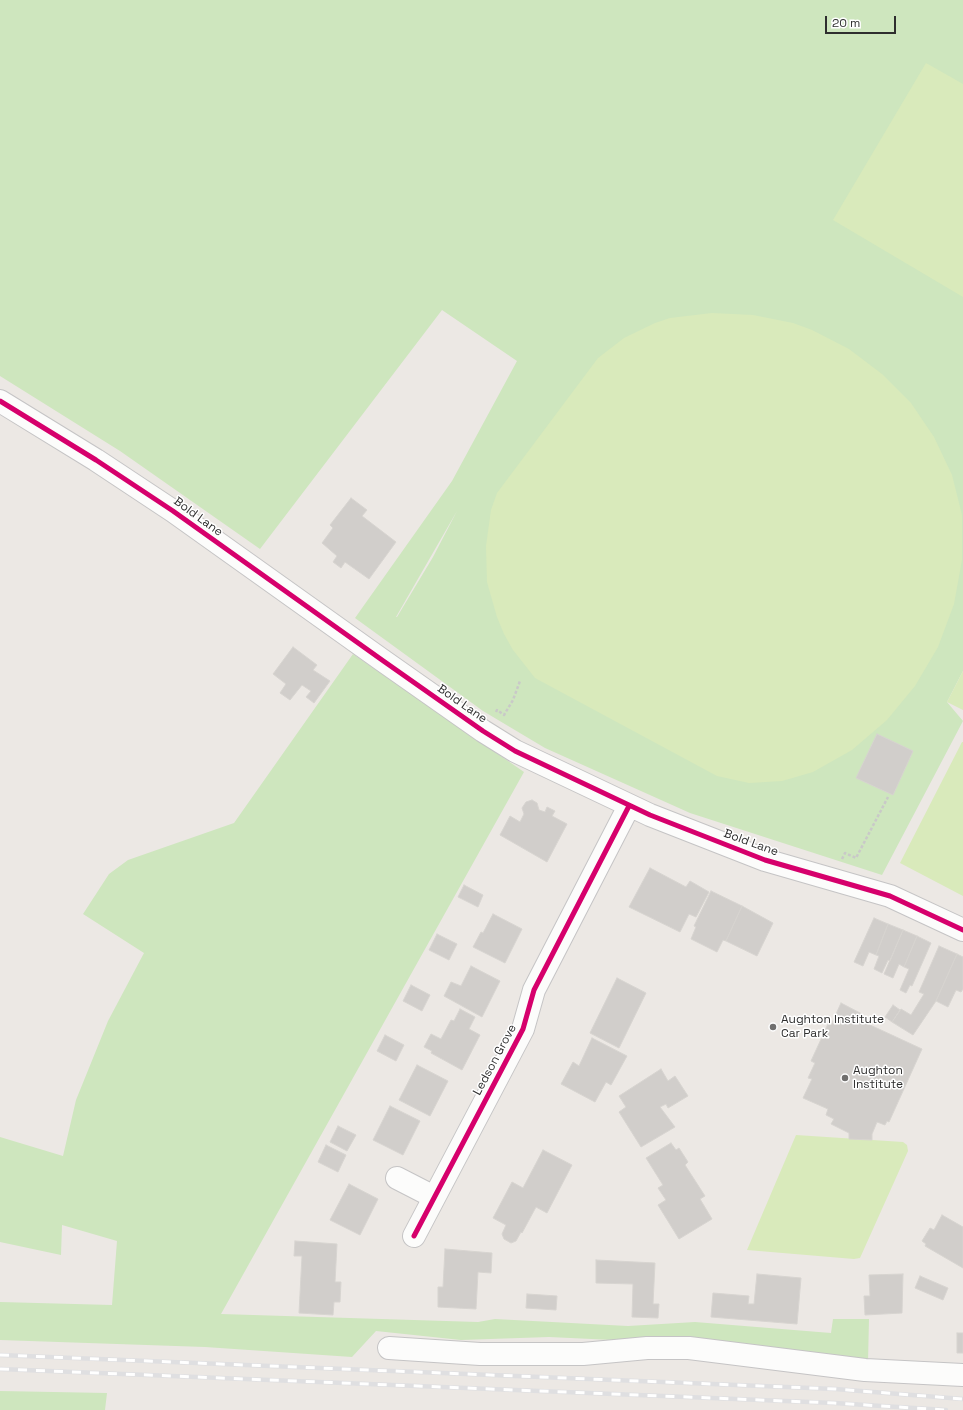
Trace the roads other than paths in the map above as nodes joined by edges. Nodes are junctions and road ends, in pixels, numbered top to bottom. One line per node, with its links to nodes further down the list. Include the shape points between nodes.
1 (0, 401): 2 (street, Bold Lane, via 173,511 483,731 531,759)
2 (629, 806): 3 (street, Bold Lane, via 765,860 890,896); 5 (street, Ledson Grove, via 534,990 523,1029)
3 (963, 930)
4 (397, 1178): 5 (street)
5 (434, 1197): 6 (street, Ledson Grove)
6 (414, 1236)
7 (389, 1348): 8 (street, via 480,1354 583,1354 647,1348 689,1348 865,1370)
8 (963, 1375)

